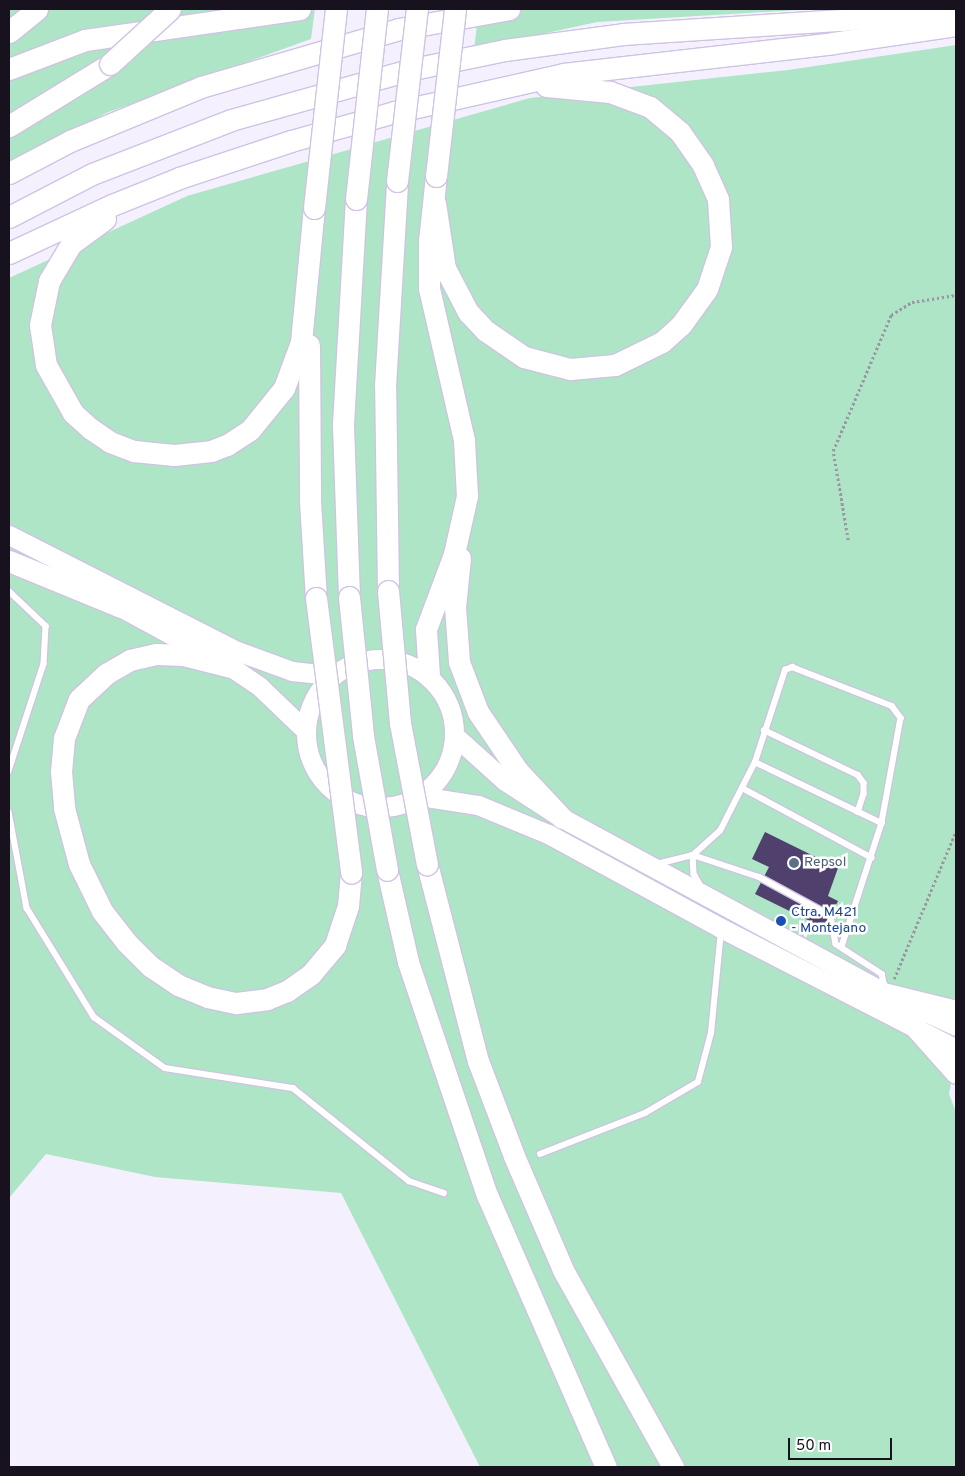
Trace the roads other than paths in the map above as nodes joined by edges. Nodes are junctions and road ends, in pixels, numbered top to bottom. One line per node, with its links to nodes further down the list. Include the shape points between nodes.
1 (37, 9): 11 (highway)
2 (170, 9): 14 (highway, bridge, via 110,64)
3 (300, 9): 12 (highway, via 85,40)
4 (336, 9): 18 (highway, bridge)
5 (377, 9): 55 (highway, bridge, via 356,199 343,424 349,597 363,736 387,870 408,962 487,1195)
6 (417, 9): 56 (highway, bridge, via 397,182 385,386 388,592 400,723 427,864 478,1061 563,1270)
7 (455, 9): 17 (highway, bridge)
8 (509, 9): 15 (highway, via 399,29 201,87 70,141)
9 (950, 9): 19 (highway, via 842,20 623,34 505,50 413,69 231,120 92,174)
10 (956, 25): 13 (highway, via 833,44 562,74)
11 (9, 32)
12 (9, 69)
13 (516, 86): 16 (highway, via 395,112 291,141); 17 (highway, via 566,86 610,92 650,107 680,132 703,165 718,199 722,248 707,289 681,325 662,342 615,365 570,368 524,357 486,331 468,312 446,268)
14 (9, 126)
15 (9, 172)
16 (180, 178): 18 (highway, via 123,207 71,244 58,261 42,305 40,345 52,381 73,413 91,429 110,442 134,451 174,455 211,450 250,430 269,409 295,366 301,342); 20 (highway, via 112,205)
17 (435, 203): 21 (highway, via 429,241 429,288 464,440)
18 (314, 208): 27 (highway, bridge, via 308,371 310,501 316,598 351,873 348,906 335,945 311,974 267,1000 236,1003 207,997 178,985 150,966 102,911 79,864 64,808 61,772 64,738 79,699 106,674 130,660 156,654 182,655)
19 (9, 217)
20 (9, 253)
21 (467, 496): 29 (highway, via 454,554 426,629); 39 (highway, via 455,607 459,662 478,712 496,743)
22 (9, 535): 28 (main road, via 237,651 292,671)
23 (9, 548): 26 (main road)
24 (9, 561): 26 (highway)
25 (9, 591): 34 (lane, via 46,626 44,664)
26 (121, 607): 27 (main road)
27 (231, 667): 31 (main road, via 258,686)
28 (331, 675): 29 (main road, via 352,664 378,658 405,662); 31 (main road, via 318,693)
29 (429, 676): 32 (main road, via 449,702)
30 (764, 730): 33 (lane); 38 (lane, via 858,775 864,783); 40 (lane, via 780,679 792,668 898,710 901,718)
31 (306, 731): 36 (main road, via 306,750 319,777 346,798 373,806 401,804)
32 (455, 736): 36 (main road, via 441,776); 39 (main road, via 505,781)
33 (755, 762): 35 (lane); 38 (lane)
34 (9, 771)
35 (744, 788): 41 (lane, via 720,831); 42 (lane)
36 (420, 796): 45 (main road, via 478,805 508,816 548,834)
37 (9, 812): 54 (lane, via 27,908 94,1016 165,1068 294,1088 409,1181)
38 (858, 812): 40 (lane)
39 (562, 818): 43 (main road)
40 (882, 823): 42 (lane)
41 (693, 855): 43 (lane); 44 (lane, via 694,874); 46 (lane, via 759,877 831,916 836,944)
42 (872, 858): 46 (lane)
43 (648, 866): 44 (main road)
44 (708, 898): 47 (main road)
45 (721, 928): 50 (main road); 53 (lane, via 711,1033 698,1082 645,1113)
46 (842, 947): 47 (lane, via 882,974)
47 (887, 994): 48 (highway); 49 (main road)
48 (956, 1011)
49 (956, 1026)
50 (916, 1028): 51 (main road); 52 (highway)
51 (956, 1049)
52 (956, 1073)
53 (540, 1154)
54 (444, 1193)
55 (606, 1467)
56 (673, 1467)

